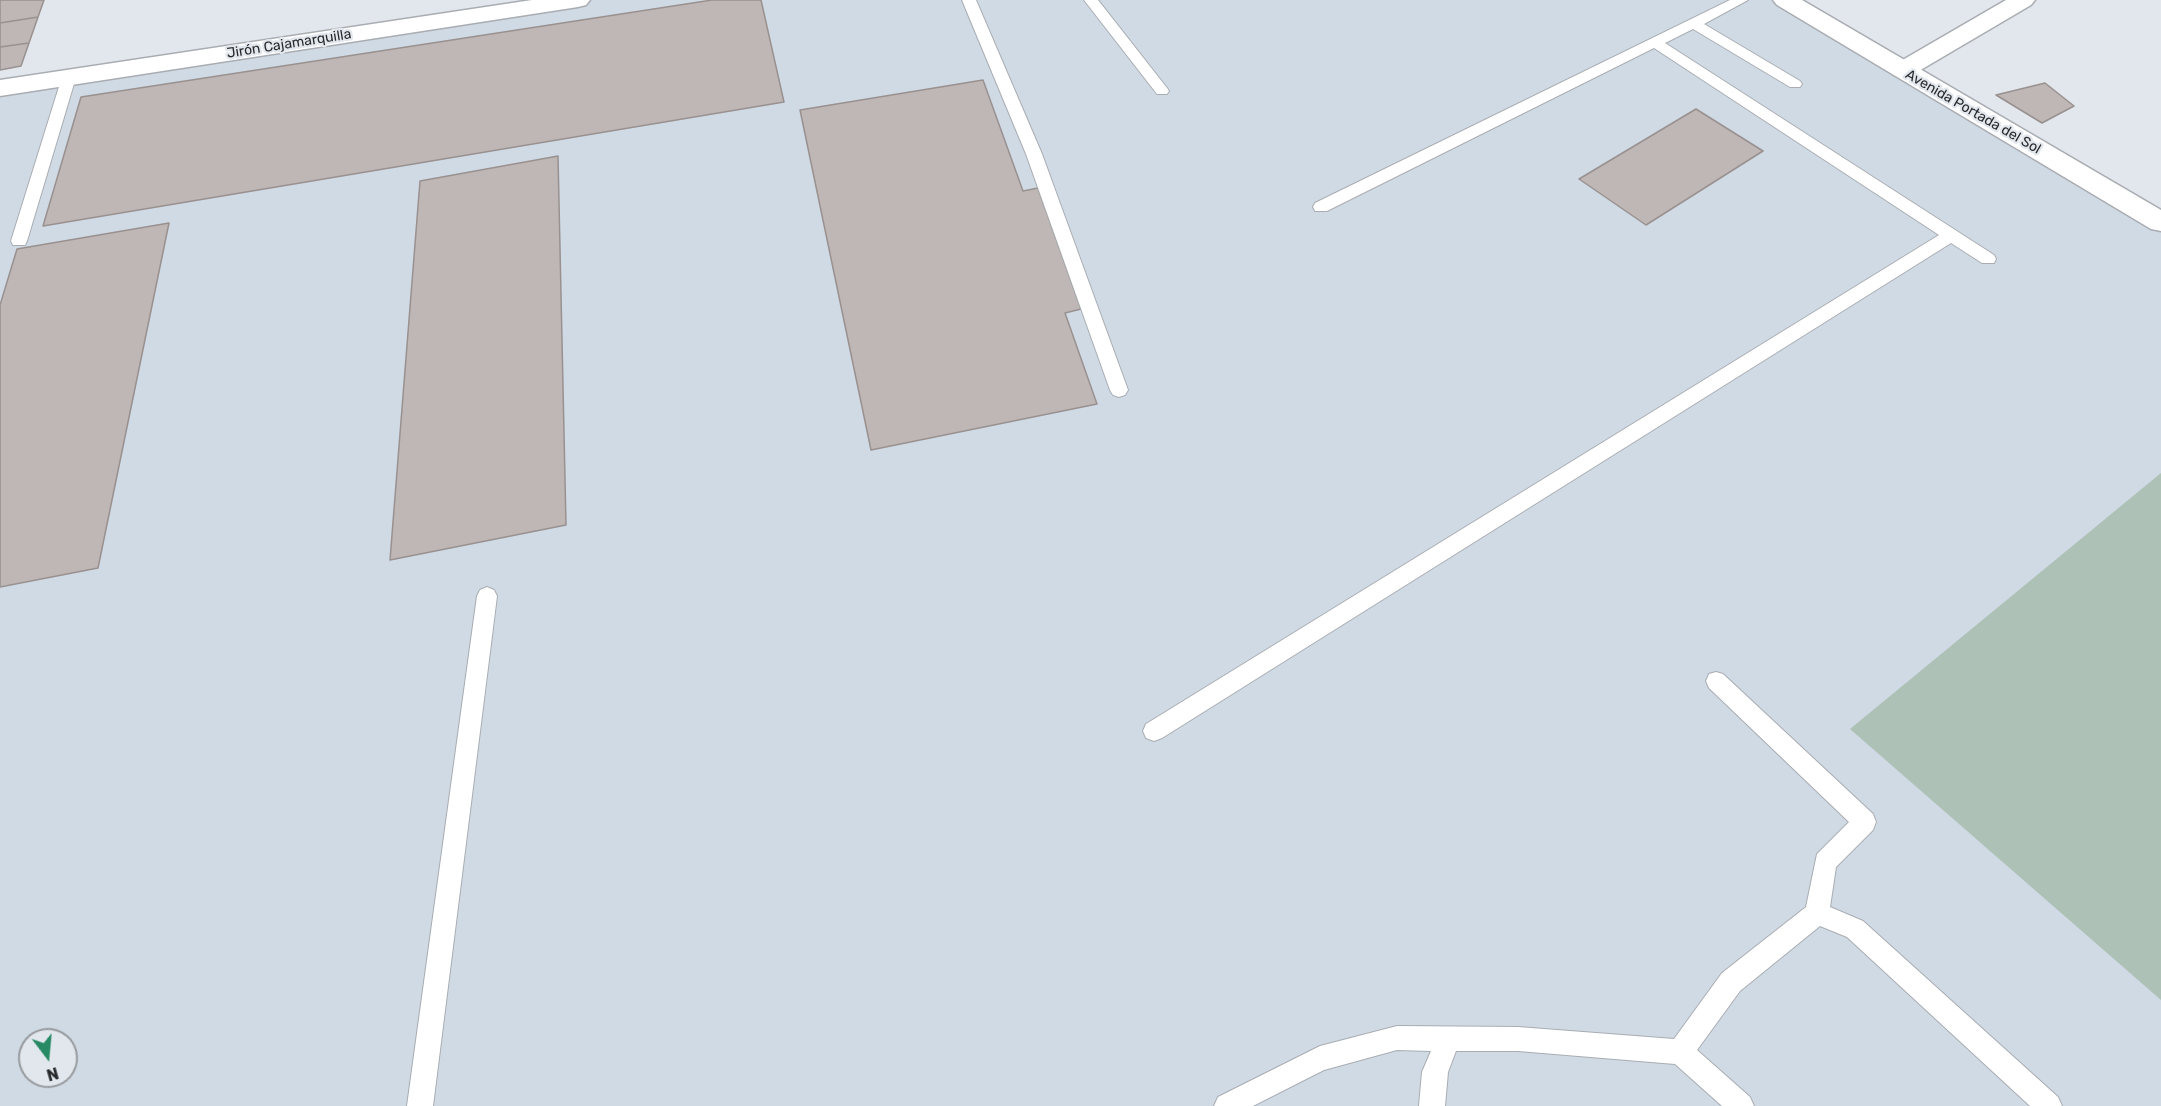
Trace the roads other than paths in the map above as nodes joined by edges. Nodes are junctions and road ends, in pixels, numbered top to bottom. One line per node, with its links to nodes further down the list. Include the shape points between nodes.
1 (578, 0): 10 (street, Jirón Cajamarquilla)
2 (969, 0): 19 (lane, via 1034,154)
3 (1091, 0): 13 (lane)
4 (1741, 0): 7 (lane)
5 (1785, 0): 9 (street, Avenida Portada del Sol)
6 (2023, 0): 9 (street)
7 (1695, 24): 8 (lane); 11 (lane)
8 (1656, 43): 14 (lane); 16 (lane)
9 (1903, 70): 15 (street, Avenida Portada del Sol)
10 (69, 77): 12 (street, Jirón Cajamarquilla); 17 (lane)
11 (1795, 84)
12 (0, 88)
13 (1162, 91)
14 (1321, 207)
15 (2161, 222)
16 (1951, 235): 18 (lane); 22 (lane)
17 (19, 241)
18 (1988, 259)
19 (1119, 390)
20 (487, 596): 26 (lane)
21 (1716, 681): 23 (lane, via 1865,822 1825,862)
22 (1154, 731)
23 (1817, 913): 25 (lane, via 1731,982); 30 (lane, via 1855,928)
24 (1448, 1039): 25 (lane, via 1518,1039); 27 (lane, via 1397,1038 1320,1058); 28 (lane, via 1436,1072)
25 (1680, 1052): 29 (lane)
26 (420, 1106)
27 (1227, 1106)
28 (1432, 1106)
29 (1741, 1106)
30 (2049, 1106)

